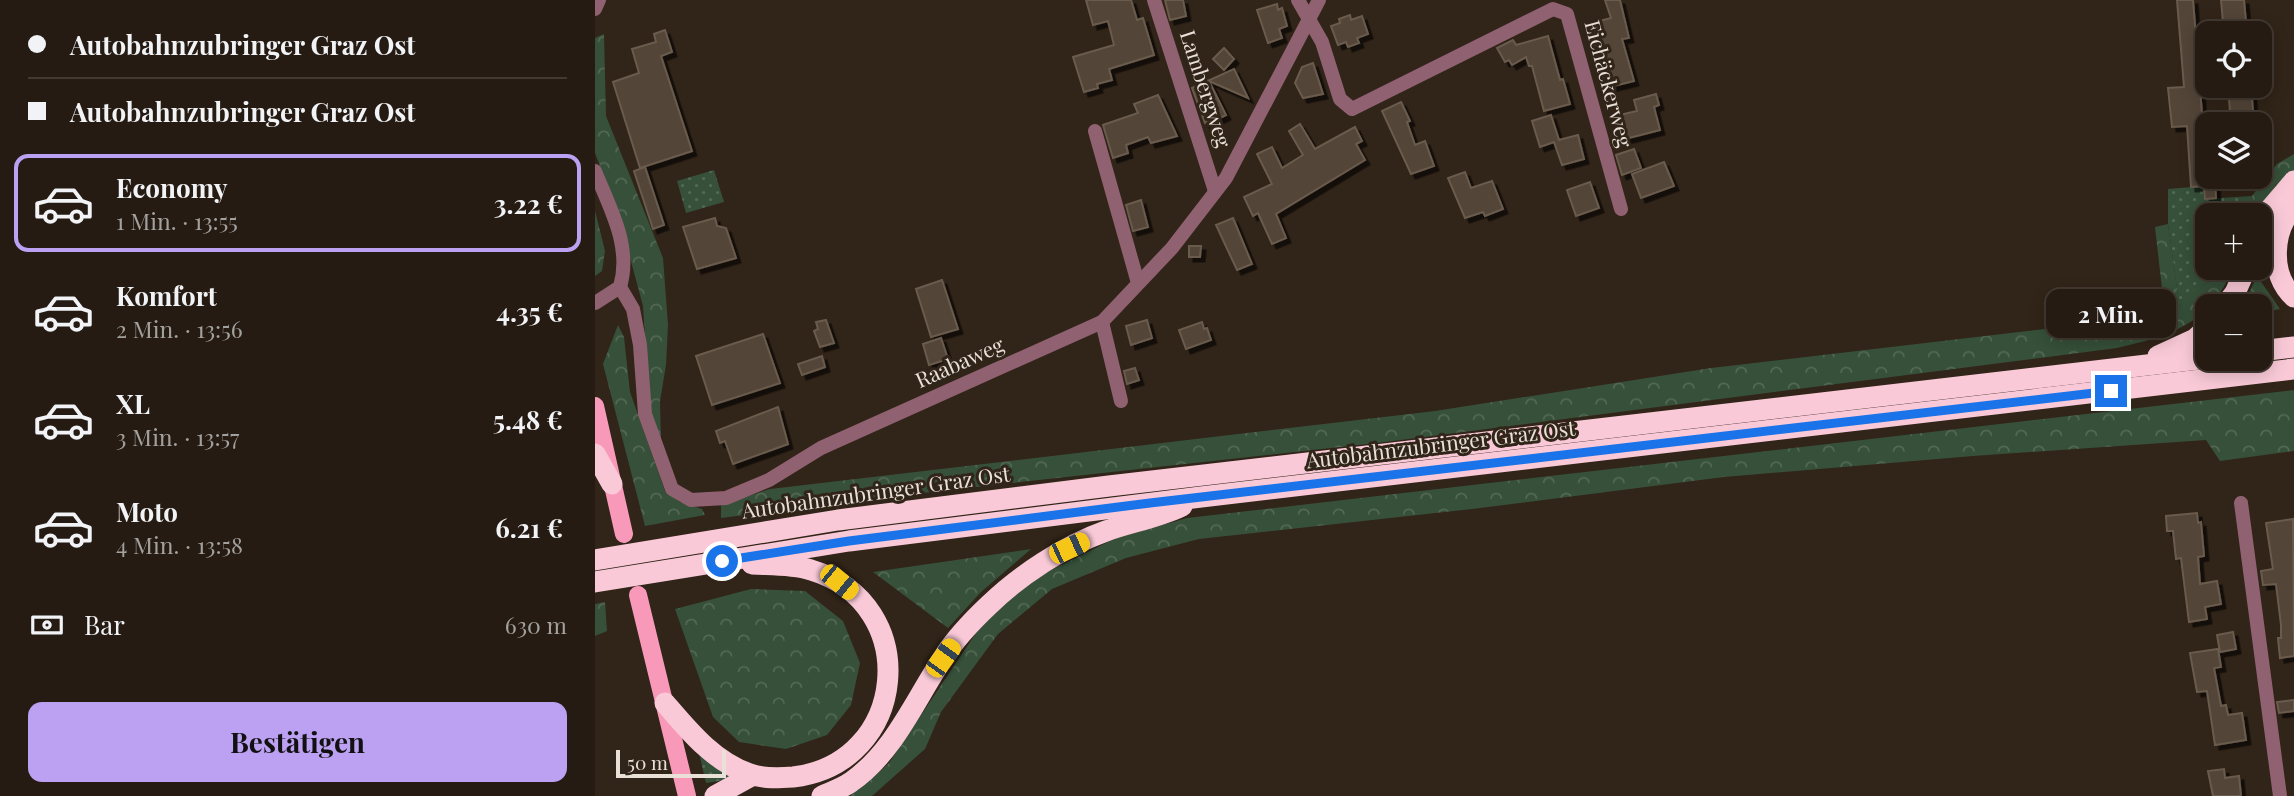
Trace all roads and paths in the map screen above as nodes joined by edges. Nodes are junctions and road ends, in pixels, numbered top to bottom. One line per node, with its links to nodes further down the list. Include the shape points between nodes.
1 (599, 0): 5 (street)
2 (1154, 0): 10 (street, Lambergweg)
3 (1298, 0): 6 (street)
4 (1319, 0): 6 (street, Raabaweg)
5 (595, 9)
6 (1309, 21): 10 (street, Raabaweg); 13 (street, Eichäckerweg, via 1322,42 1341,99 1352,109 1553,9 1567,14)
7 (1095, 131): 14 (street)
8 (595, 172): 15 (street, via 623,246)
9 (2294, 181): 12 (highway)
10 (1215, 191): 14 (street, Raabaweg, via 1172,248)
11 (2294, 206): 16 (highway, via 2280,230 2277,269)
12 (2272, 207)
13 (1621, 209)
14 (1138, 283): 18 (street, Raabaweg)
15 (620, 287): 17 (street); 18 (street, Raabaweg, via 633,309 645,414 672,489 691,500 726,498 769,480 821,448)
16 (2294, 297)
17 (595, 303)
18 (1102, 322): 25 (street)
19 (2195, 339): 23 (highway)
20 (2294, 347): 21 (highway)
21 (2272, 350)
22 (2195, 359): 23 (highway, Autobahnzubringer Graz Ost)
23 (2142, 365): 32 (highway, Autobahnzubringer Graz Ost, via 838,520)
24 (2287, 372): 29 (highway, Autobahnzubringer Graz Ost)
25 (1121, 401)
26 (595, 406): 28 (main road)
27 (595, 454): 28 (highway)
28 (612, 484): 31 (main road)
29 (1201, 497): 34 (highway, Autobahnzubringer Graz Ost); 41 (highway, via 1162,516 1093,537 1023,577 956,640 881,754 851,782)
30 (2241, 503): 42 (street)
31 (624, 534)
32 (685, 556): 33 (highway, Autobahnzubringer Graz Ost); 34 (highway, Autobahnzubringer Graz Ost); 35 (highway, Autobahnzubringer Graz Ost)
33 (595, 560)
34 (722, 561): 38 (highway, via 809,569 839,582 864,601 879,626 888,656 888,685 879,714 869,735 845,757 828,769 800,776)
35 (595, 582)
36 (638, 595): 37 (main road)
37 (665, 704): 38 (highway, via 715,755); 39 (main road)
38 (753, 775): 40 (highway)
39 (687, 796)
40 (715, 796)
41 (822, 796)
42 (2280, 796)

